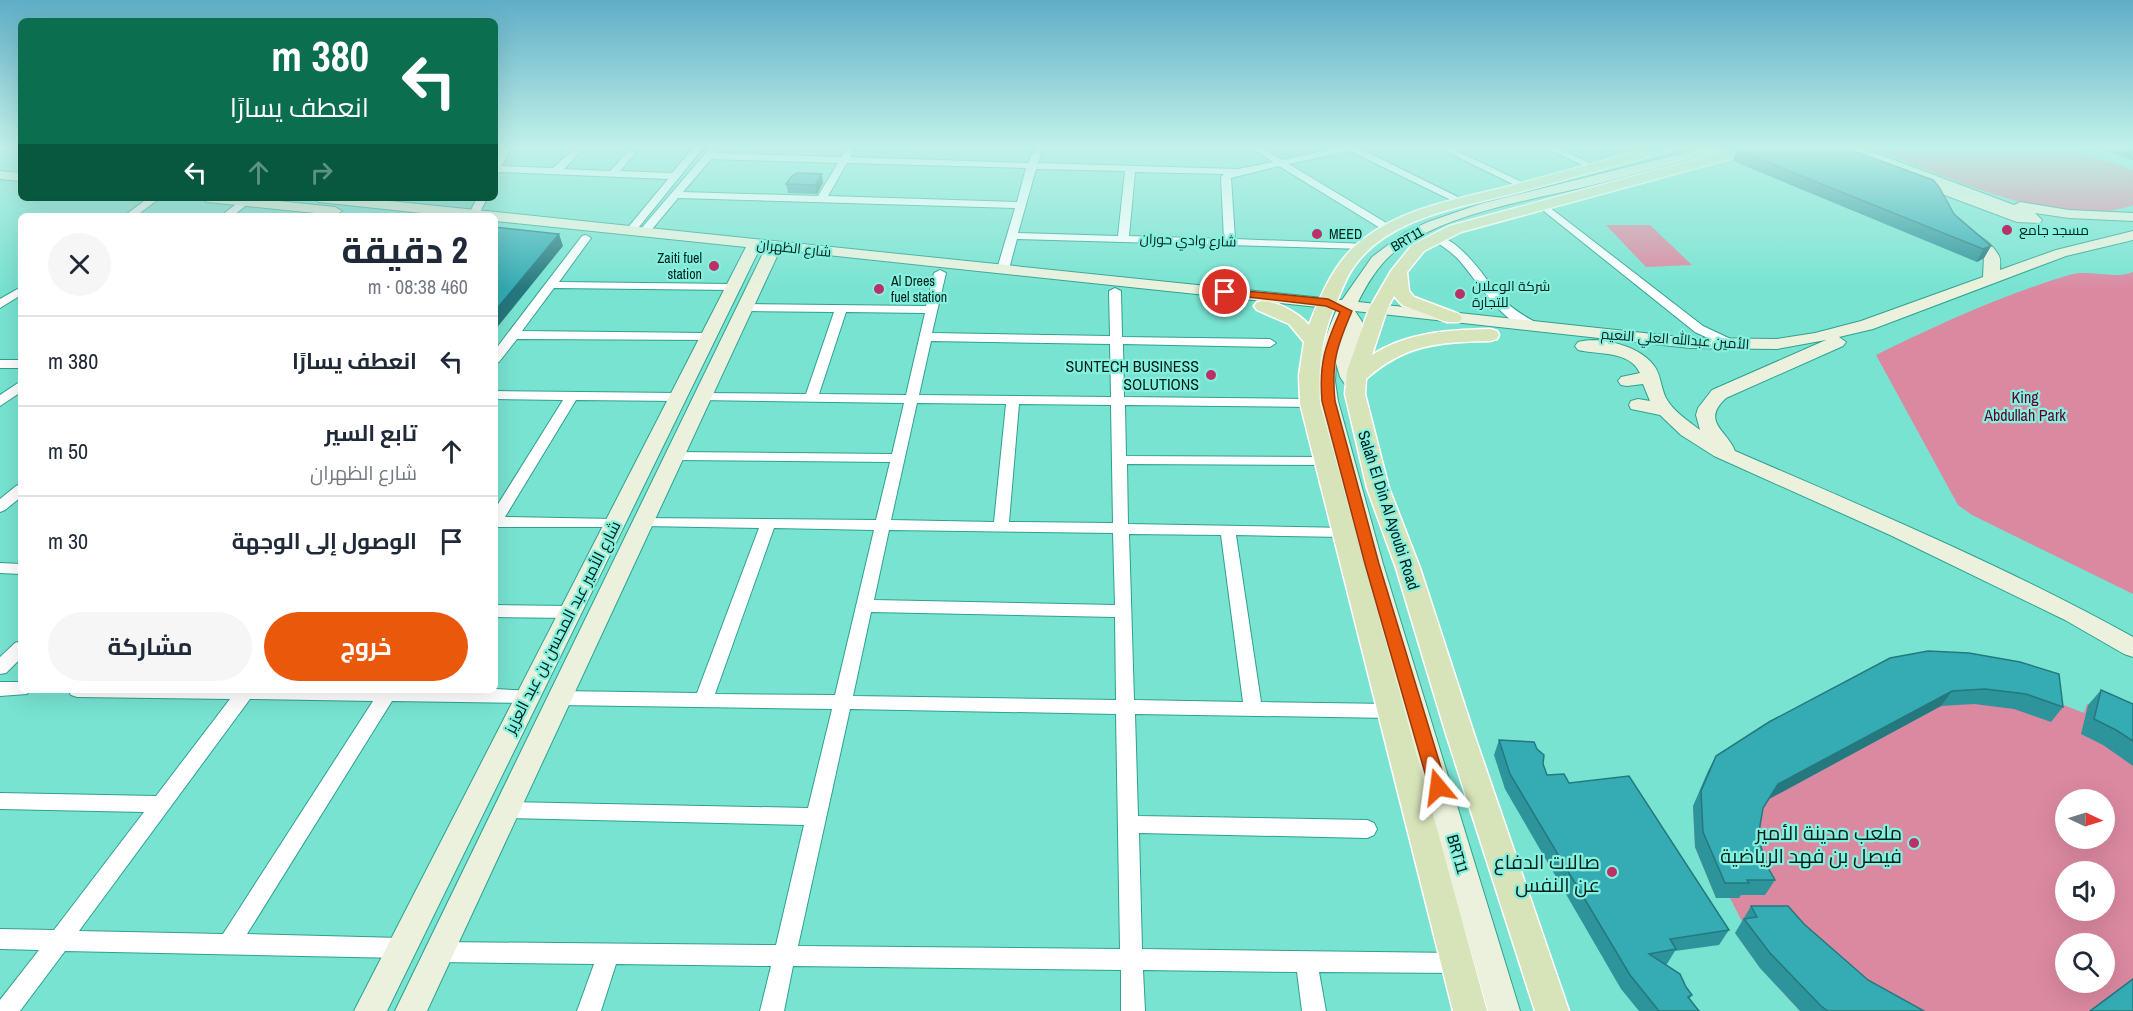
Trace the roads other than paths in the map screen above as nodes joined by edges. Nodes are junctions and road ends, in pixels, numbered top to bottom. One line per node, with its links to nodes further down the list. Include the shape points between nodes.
1 (661, 195): 32 (street)
2 (676, 195): 32 (street)
3 (683, 195): 17 (street)
4 (823, 195): 17 (street)
5 (1023, 195): 22 (street)
6 (1127, 195): 37 (street)
7 (1227, 195): 38 (street)
8 (1336, 195): 31 (street)
9 (1449, 195): 21 (street)
10 (1489, 195): 21 (main road, Salah El Din Al Ayoubi Road)
11 (1536, 195): 56 (main road, BRT11, via 1418,231 1387,250 1376,260)
12 (1583, 195): 24 (main road, Salah El Din Al Ayoubi Road)
13 (1943, 195): 45 (main road, via 1951,216 1993,256)
14 (1957, 195): 15 (main road, via 2035,220)
15 (1978, 195)
16 (1984, 195): 28 (main road, via 2034,209 2102,217)
17 (821, 199): 22 (street)
18 (151, 201): 25 (street)
19 (245, 201): 23 (main road, شارع الظهران); 26 (street)
20 (345, 201): 23 (main road, شارع الظهران)
21 (1463, 202): 31 (main road, Salah El Din Al Ayoubi Road, via 1428,211)
22 (1020, 205): 34 (street)
23 (387, 206): 27 (main road, شارع الظهران)
24 (1544, 206): 35 (main road, Salah El Din Al Ayoubi Road); 63 (street)
25 (133, 213)
26 (230, 213)
27 (463, 213)
28 (2133, 215)
29 (498, 217): 32 (main road, شارع الظهران)
30 (498, 228): 36 (main road, شارع الظهران)
31 (1389, 229): 39 (main road, Salah El Din Al Ayoubi Road)
32 (637, 232): 40 (main road, شارع الظهران)
33 (2133, 235): 45 (main road, الأمين عبدالله العلي النعيم, via 2061,253)
34 (1012, 236): 37 (street, شارع وادي حوران); 42 (street)
35 (1435, 237): 43 (main road, Salah El Din Al Ayoubi Road, via 1411,253); 53 (street, via 1460,254)
36 (586, 238): 40 (main road, شارع الظهران); 46 (street)
37 (1123, 238): 38 (street, شارع وادي حوران)
38 (1230, 242): 39 (street, شارع وادي حوران)
39 (1364, 246): 41 (main road, Salah El Din Al Ayoubi Road)
40 (762, 250): 42 (main road, شارع الظهران); 44 (main road, شارع الظهران); 49 (main road, شارع الأمير عبد المحسن بن عبد العزيز)
41 (1348, 263): 50 (main road, via 1322,288); 56 (main road, Salah El Din Al Ayoubi Road)
42 (1003, 269): 50 (main road, شارع الظهران)
43 (1399, 271): 56 (main road, Salah El Din Al Ayoubi Road); 57 (main road, via 1400,292 1408,301)
44 (940, 273): 47 (main road, شارع الظهران); 55 (street)
45 (1990, 279): 58 (main road, الأمين عبدالله العلي النعيم)
46 (550, 285): 49 (street); 61 (street)
47 (1115, 291): 50 (main road, شارع الظهران); 66 (street)
48 (18, 292): 51 (street)
49 (739, 297): 54 (street); 64 (main road, شارع الأمير عبد المحسن بن عبد العزيز); 79 (main road, شارع الأمير عبد المحسن بن عبد العزيز)
50 (1266, 302): 56 (main road); 67 (main road, via 1295,320)
51 (1, 303): 52 (street)
52 (18, 303)
53 (1501, 306): 59 (street, via 1492,315); 60 (street)
54 (841, 309): 55 (street); 80 (street)
55 (932, 310): 65 (street)
56 (1349, 312): 57 (main road, الأمين عبدالله العلي النعيم); 62 (main road); 67 (main road, Salah El Din Al Ayoubi Road); 74 (main road, Salah El Din Al Ayoubi Road); 150 (main road, BRT11, via 1332,345 1326,374 1329,401 1372,564)
57 (1453, 318): 59 (main road, الأمين عبدالله العلي النعيم)
58 (1886, 319): 63 (main road, الأمين عبدالله العلي النعيم, via 1806,340 1734,345); 92 (main road, via 1712,400 1705,414 1710,431 1726,450)
59 (1475, 321): 60 (main road, الأمين عبدالله العلي النعيم)
60 (1533, 326): 63 (main road, الأمين عبدالله العلي النعيم)
61 (513, 335): 64 (street); 69 (street)
62 (1490, 335): 72 (main road, via 1613,350 1642,364); 74 (main road, via 1446,336 1405,344 1374,360)
63 (1695, 336)
64 (708, 337): 78 (main road, شارع الأمير عبد المحسن بن عبد العزيز)
65 (926, 337): 66 (street); 81 (street)
66 (1116, 340): 68 (street); 83 (street)
67 (1313, 340): 85 (main road, Salah El Din Al Ayoubi Road)
68 (1270, 343)
69 (498, 352)
70 (0, 363): 71 (street)
71 (18, 364)
72 (1649, 377): 73 (main road); 87 (main road, via 1652,390)
73 (1627, 381)
74 (1355, 382): 151 (main road, Salah El Din Al Ayoubi Road, via 1356,402 1378,488 1408,568)
75 (18, 388): 84 (street)
76 (498, 395): 77 (street)
77 (572, 396): 78 (street); 95 (street)
78 (678, 397): 99 (main road, شارع الأمير عبد المحسن بن عبد العزيز)
79 (702, 397): 80 (street); 88 (main road, شارع الأمير عبد المحسن بن عبد العزيز)
80 (812, 398): 81 (street)
81 (912, 399): 82 (street); 89 (street)
82 (1013, 400): 83 (street); 101 (street)
83 (1118, 401): 85 (street); 90 (street)
84 (0, 402)
85 (1310, 403): 91 (main road, Salah El Din Al Ayoubi Road)
86 (1638, 405): 87 (main road)
87 (1666, 410): 92 (main road, via 1707,444)
88 (674, 456): 89 (street); 96 (main road, شارع الأمير عبد المحسن بن عبد العزيز)
89 (898, 458): 100 (street)
90 (1119, 460): 91 (street); 102 (street)
91 (1325, 461): 104 (main road, Salah El Din Al Ayoubi Road)
92 (1753, 467): 111 (main road, via 1898,530 2073,614)
93 (18, 492): 94 (street)
94 (0, 507)
95 (498, 517)
96 (643, 521): 98 (street); 120 (main road, شارع الأمير عبد المحسن بن عبد العزيز)
97 (498, 522): 99 (street)
98 (768, 523): 100 (street); 121 (street)
99 (614, 524): 110 (main road, شارع الأمير عبد المحسن بن عبد العزيز)
100 (883, 525): 101 (street); 107 (street)
101 (1000, 527): 102 (street)
102 (1121, 529): 103 (street); 109 (street)
103 (1228, 531): 104 (street); 124 (street)
104 (1343, 532): 125 (main road, Salah El Din Al Ayoubi Road)
105 (0, 568): 106 (street)
106 (18, 569)
107 (865, 606): 109 (street); 122 (street)
108 (498, 611): 110 (street)
109 (1123, 611): 123 (street)
110 (570, 612): 119 (main road, شارع الأمير عبد المحسن بن عبد العزيز)
111 (2133, 648)
112 (18, 650): 113 (street)
113 (0, 668)
114 (0, 689): 115 (street)
115 (18, 689)
116 (244, 693): 127 (street)
117 (340, 693): 118 (street)
118 (387, 694): 119 (street); 134 (street)
119 (528, 696): 135 (main road, شارع الأمير عبد المحسن بن عبد العزيز)
120 (559, 698): 121 (street); 128 (main road, شارع الأمير عبد المحسن بن عبد العزيز)
121 (704, 700): 122 (street)
122 (843, 702): 123 (street); 129 (street)
123 (1125, 706): 124 (street); 130 (street)
124 (1253, 708): 125 (street)
125 (1391, 711): 141 (main road, Salah El Din Al Ayoubi Road)
126 (0, 801): 127 (street)
127 (161, 804): 133 (street)
128 (506, 810): 129 (street); 136 (main road, شارع الأمير عبد المحسن بن عبد العزيز)
129 (817, 817): 138 (street)
130 (1128, 824): 131 (street); 139 (street)
131 (1367, 829)
132 (0, 939): 133 (street)
133 (59, 940): 134 (street); 142 (street)
134 (229, 944): 135 (street)
135 (401, 948): 143 (main road, شارع الأمير عبد المحسن بن عبد العزيز)
136 (439, 952): 137 (street); 144 (main road, شارع الأمير عبد المحسن بن عبد العزيز)
137 (608, 955): 138 (street); 145 (street)
138 (785, 956): 139 (street); 146 (street)
139 (1132, 960): 140 (street); 147 (street)
140 (1307, 963): 141 (street); 148 (street)
141 (1457, 963): 149 (main road, Salah El Din Al Ayoubi Road)
142 (6, 1011)
143 (370, 1011)
144 (411, 1011)
145 (589, 1011)
146 (772, 1011)
147 (1133, 1011)
148 (1314, 1011)
149 (1470, 1011)
150 (1504, 1011)
151 (1552, 1011)

